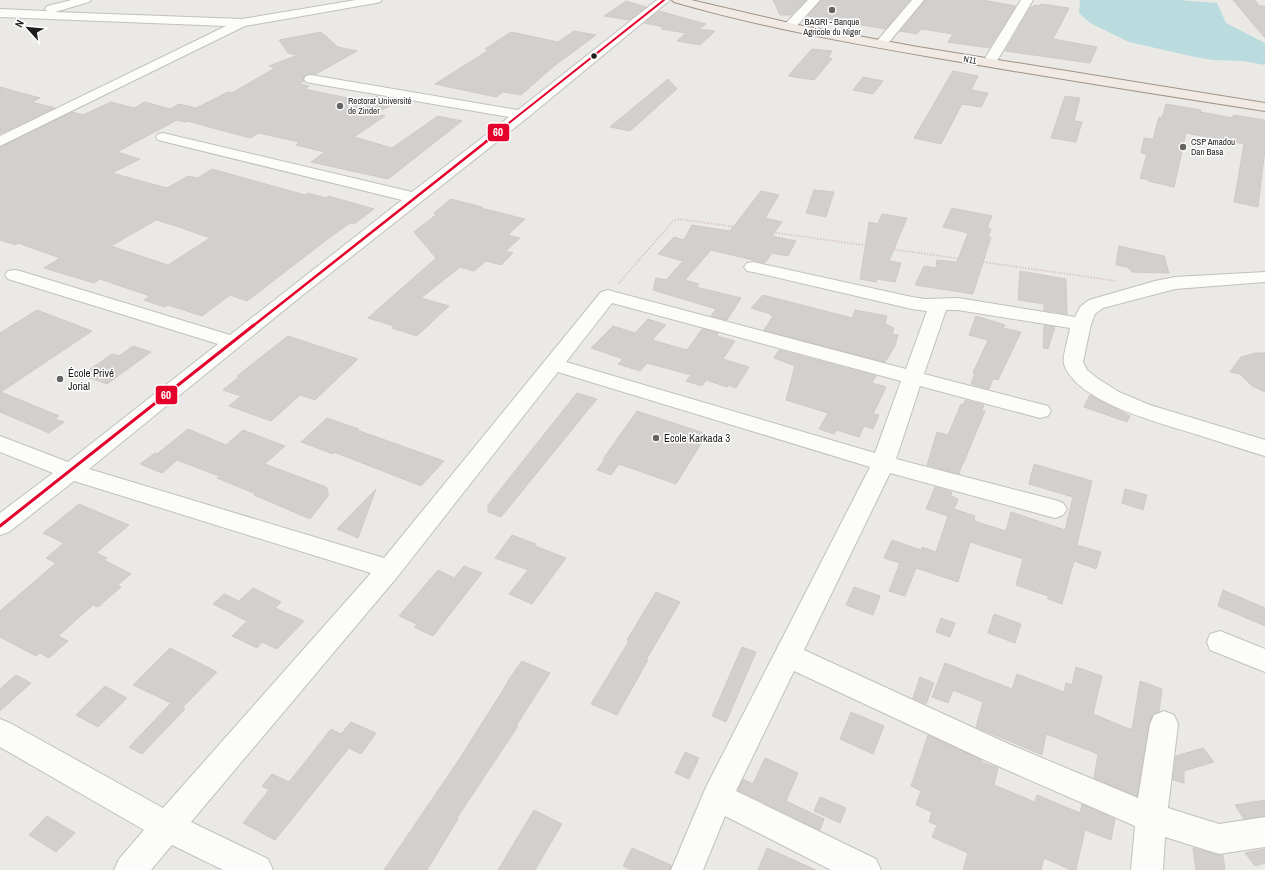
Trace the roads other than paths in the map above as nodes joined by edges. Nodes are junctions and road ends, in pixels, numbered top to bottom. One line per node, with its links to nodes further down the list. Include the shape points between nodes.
1 (85, 0): 9 (street)
2 (376, 0): 11 (street)
3 (664, 0): 17 (street)
4 (678, 0): 12 (main road, N11)
5 (814, 0): 12 (street)
6 (918, 0): 13 (street)
7 (1027, 0): 14 (street)
8 (0, 13): 9 (street)
9 (30, 14): 10 (street); 11 (street)
10 (0, 22)
11 (242, 23): 19 (street)
12 (790, 26): 13 (main road, N11)
13 (881, 44): 14 (main road, N11)
14 (989, 63): 16 (main road, N11)
15 (311, 78): 17 (street)
16 (1265, 107)
17 (522, 115): 20 (street)
18 (163, 137): 20 (street)
19 (0, 142)
20 (415, 198): 26 (street)
21 (753, 267): 24 (street, via 912,303)
22 (14, 274): 26 (street)
23 (1265, 277): 25 (street, via 1175,283 1155,287 1096,304 1087,311)
24 (938, 305): 25 (street, via 958,304); 28 (street)
25 (1081, 324): 31 (street, via 1073,362 1078,373 1090,383 1112,397 1142,410)
26 (233, 342): 33 (street)
27 (552, 364): 28 (street, via 608,296); 32 (street); 36 (street)
28 (913, 377): 29 (street); 32 (street)
29 (1040, 411)
30 (0, 442): 33 (street)
31 (1265, 448)
32 (883, 463): 34 (street); 38 (street)
33 (72, 472): 35 (street); 36 (street)
34 (1055, 509)
35 (0, 526)
36 (389, 569): 44 (street)
37 (1220, 642): 39 (street)
38 (787, 655): 42 (street); 43 (street, via 1001,754)
39 (1265, 661)
40 (1164, 724): 43 (street)
41 (0, 732): 44 (street)
42 (717, 797): 48 (street); 49 (street)
43 (1151, 818): 45 (street, via 1219,839); 50 (street)
44 (168, 827): 46 (street); 47 (street)
45 (1265, 832)
46 (130, 870)
47 (257, 870)
48 (687, 870)
49 (865, 870)
50 (1147, 870)

